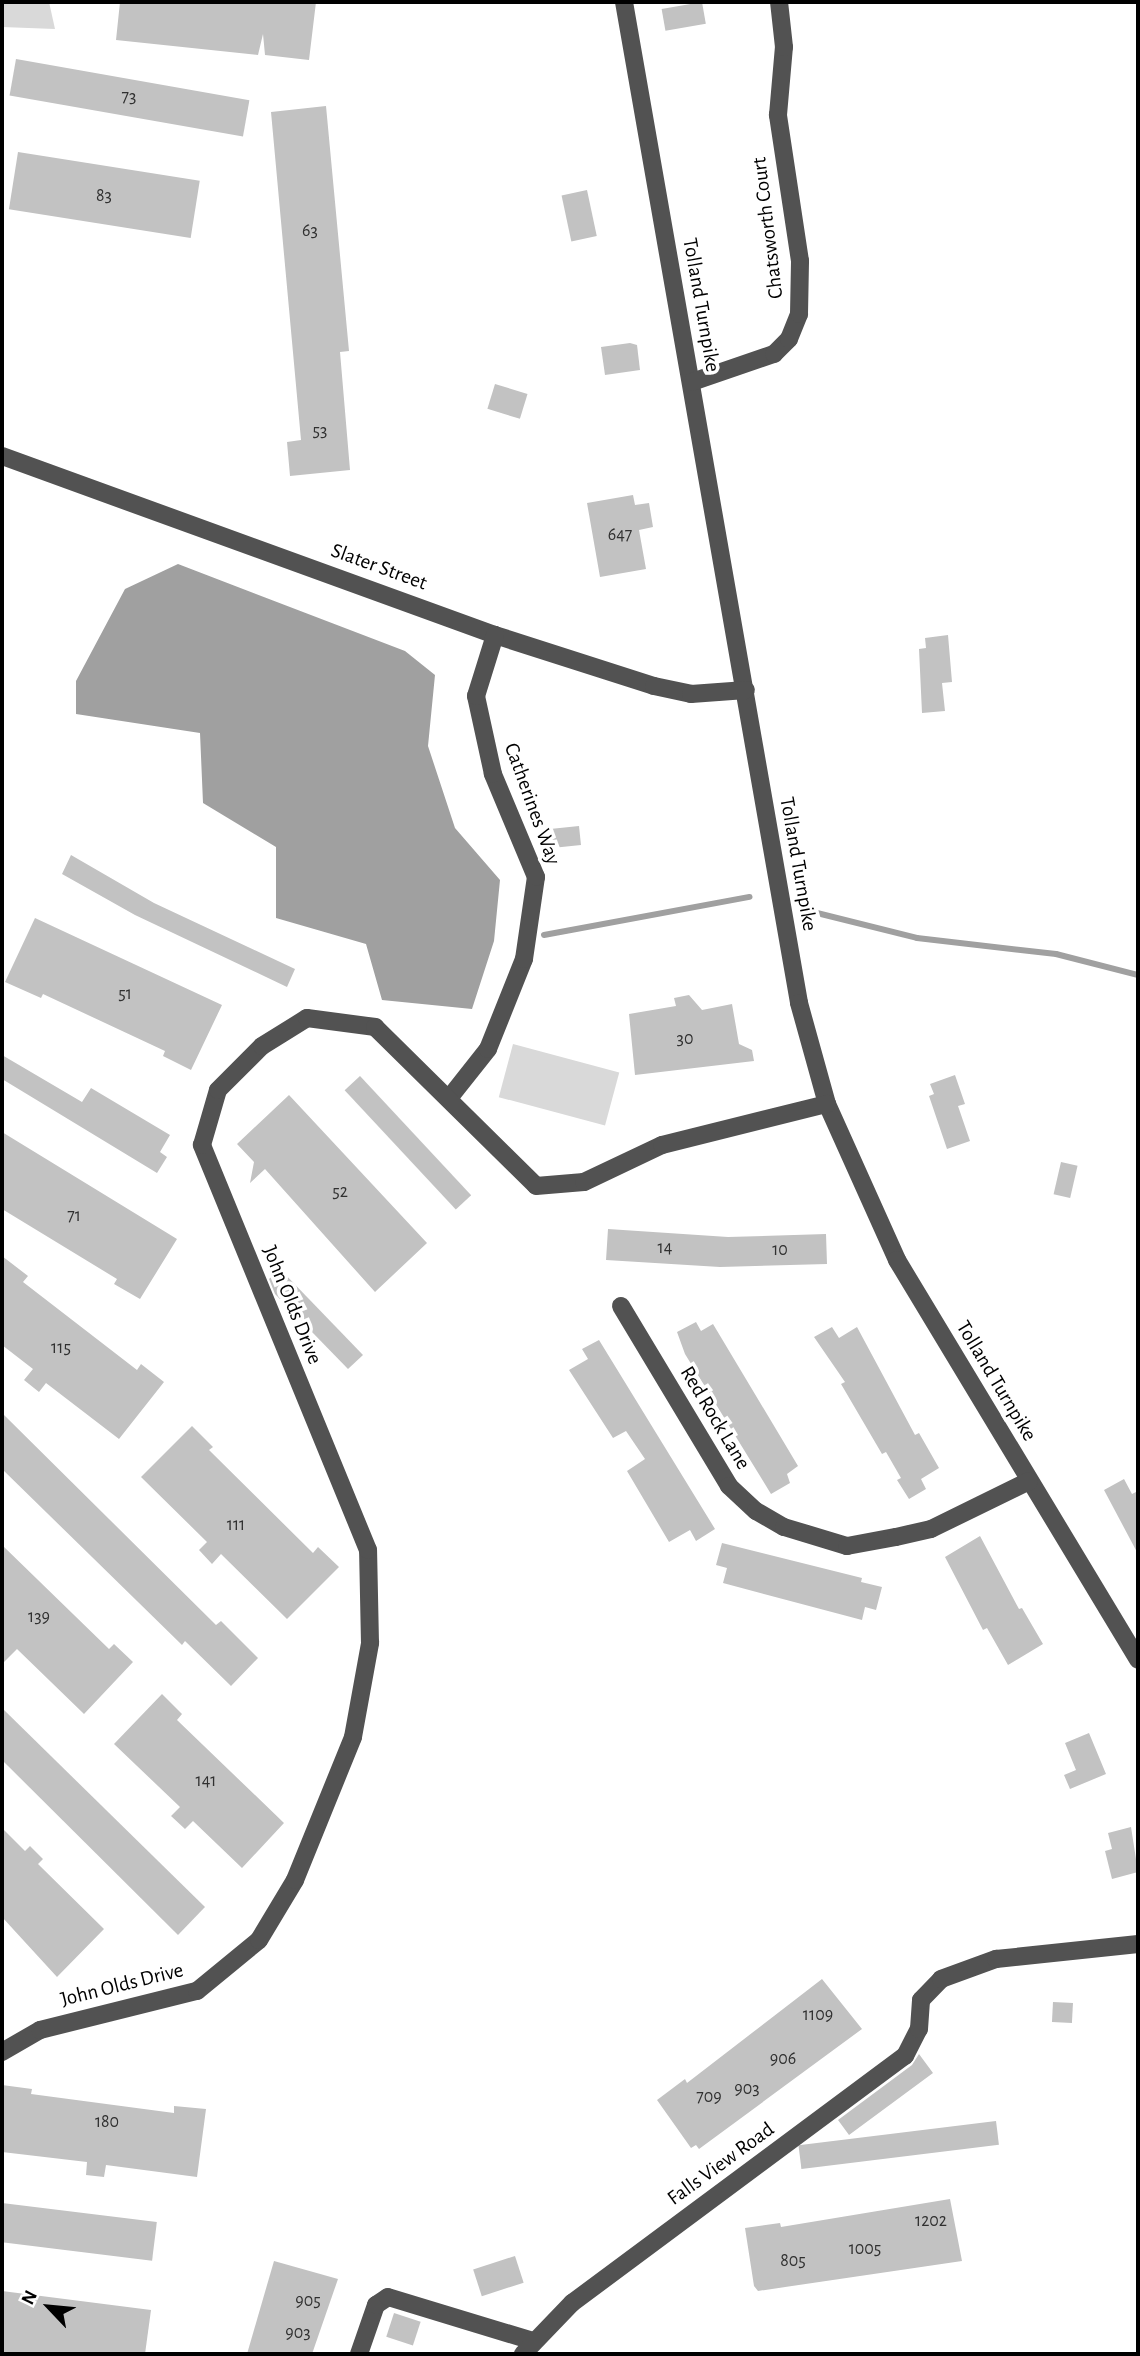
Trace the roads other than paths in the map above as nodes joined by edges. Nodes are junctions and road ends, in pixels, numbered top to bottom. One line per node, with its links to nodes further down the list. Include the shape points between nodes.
1 (624, 2): 3 (street, Tolland Turnpike)
2 (779, 2): 3 (street, Chatsworth Court, via 785,47 778,115 800,261 799,314 789,339 774,354)
3 (692, 382): 6 (street, Tolland Turnpike)
4 (2, 456): 5 (street, Slater Street)
5 (495, 635): 6 (street, Slater Street, via 654,686 691,694); 7 (street, Catherines Way, via 475,696 493,774 536,877 524,959 488,1049)
6 (746, 690): 8 (street, Tolland Turnpike, via 799,1003)
7 (450, 1097): 8 (street, John Olds Drive, via 536,1186 584,1182 662,1145); 13 (street, John Olds Drive, via 375,1027 307,1018 262,1046 218,1090 202,1145 368,1550 370,1643 353,1737 295,1880 259,1940 197,1991 40,2030)
8 (827, 1104): 10 (street, Tolland Turnpike, via 897,1260)
9 (621, 1306): 10 (street, Red Rock Lane, via 729,1486 756,1511 784,1527 848,1546 931,1529)
10 (1030, 1481): 11 (street, Tolland Turnpike)
11 (1138, 1660)
12 (1138, 1944): 14 (street, Falls View Road, via 972,1965 941,1979 921,2000 916,2038 900,2060 579,2297)
13 (2, 2052)
14 (528, 2348): 15 (street, via 388,2297 376,2305)
15 (359, 2354)

